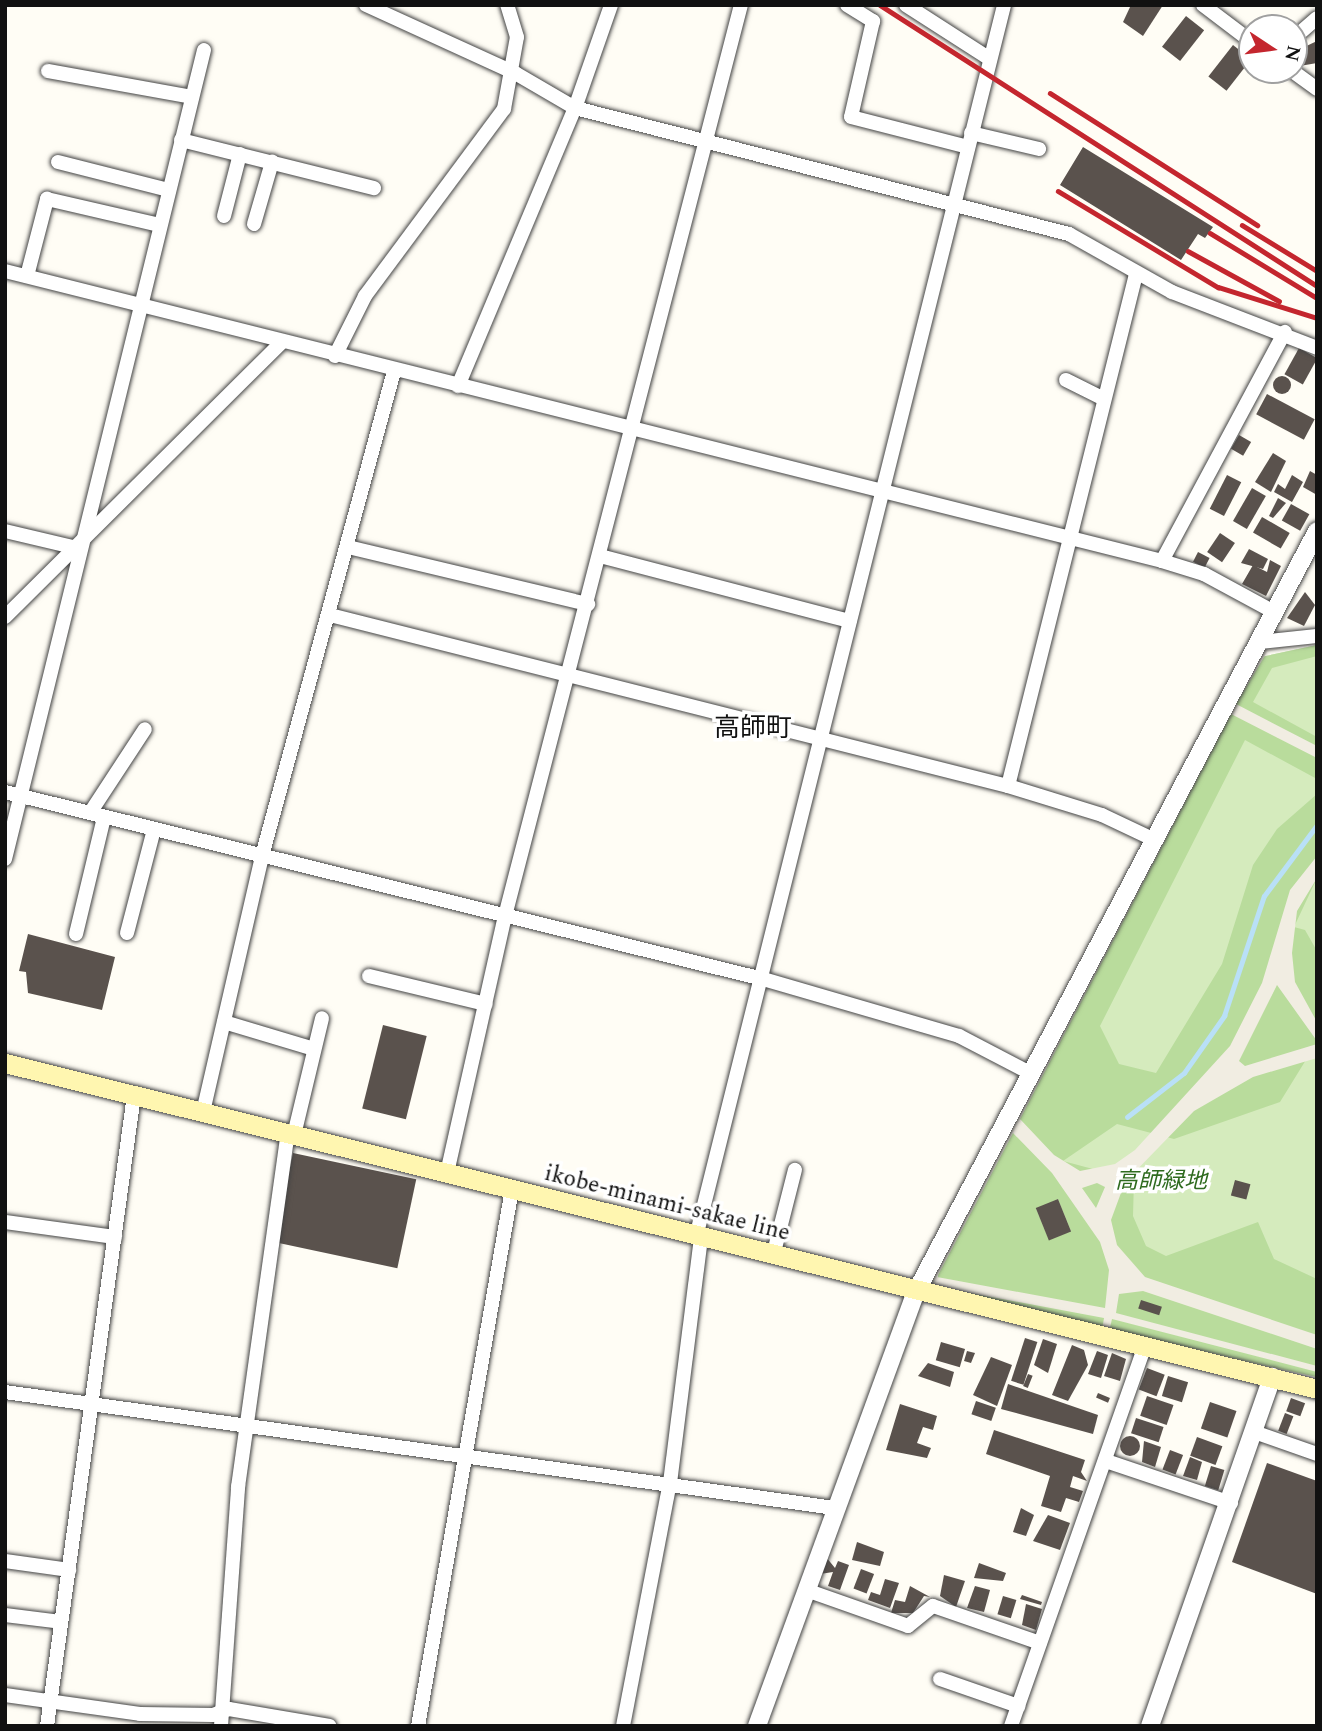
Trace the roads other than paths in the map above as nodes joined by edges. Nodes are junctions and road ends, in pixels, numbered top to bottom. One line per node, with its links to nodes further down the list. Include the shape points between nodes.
1 (366, 5): 13 (street)
2 (507, 5): 13 (street, via 517,37)
3 (611, 5): 15 (street)
4 (741, 5): 18 (street)
5 (847, 5): 17 (street, via 873,21 851,117)
6 (906, 5): 11 (street)
7 (1004, 5): 11 (street)
8 (1203, 5): 9 (street)
9 (1238, 31)
10 (204, 50): 14 (street)
11 (990, 59): 17 (street)
12 (48, 71): 14 (street)
13 (515, 73): 15 (street); 36 (street, via 504,109 365,296)
14 (192, 97): 16 (street)
15 (575, 108): 18 (street); 39 (street)
16 (181, 140): 20 (street); 24 (street)
17 (970, 140): 19 (street); 25 (street)
18 (707, 143): 25 (street); 41 (street)
19 (1038, 149)
20 (240, 154): 22 (street); 26 (street)
21 (58, 162): 24 (street)
22 (272, 162): 23 (street); 27 (street)
23 (374, 188)
24 (169, 190): 28 (street)
25 (954, 206): 30 (street, via 1069,234); 42 (street)
26 (224, 216)
27 (254, 223)
28 (160, 225): 31 (street, via 47,199); 32 (street)
29 (5, 271): 31 (street)
30 (1136, 274): 33 (street); 40 (street)
31 (27, 276): 32 (street)
32 (141, 304): 34 (street); 46 (street)
33 (1285, 332): 35 (street); 49 (street)
34 (282, 342): 36 (street); 46 (street)
35 (1317, 348)
36 (335, 356): 37 (street)
37 (394, 371): 39 (street); 47 (street)
38 (1066, 380): 40 (street)
39 (458, 386): 41 (street)
40 (1104, 399): 45 (street)
41 (631, 428): 42 (street); 48 (street)
42 (881, 492): 45 (street); 54 (street)
43 (5, 531): 46 (street)
44 (1317, 531): 51 (street)
45 (1069, 540): 49 (street); 60 (street)
46 (82, 544): 53 (street); 62 (street)
47 (348, 547): 50 (street); 52 (street)
48 (600, 556): 50 (street); 54 (street)
49 (1162, 561): 51 (street, via 1204,574)
50 (588, 604): 57 (street)
51 (1274, 612): 56 (street)
52 (330, 615): 57 (street); 66 (street)
53 (5, 617)
54 (850, 621): 59 (street)
55 (1317, 636): 56 (street)
56 (1260, 642): 65 (street)
57 (571, 674): 59 (street); 68 (street)
58 (145, 729): 63 (street)
59 (820, 738): 60 (street); 72 (street)
60 (1008, 786): 65 (street, via 1102,815)
61 (5, 792): 62 (street)
62 (20, 796): 63 (street); 67 (street)
63 (97, 815): 64 (street); 70 (street)
64 (154, 829): 66 (street); 69 (street)
65 (1155, 840): 78 (street)
66 (262, 856): 68 (street); 75 (street)
67 (5, 859)
68 (505, 916): 72 (street); 73 (street)
69 (127, 933)
70 (76, 934)
71 (369, 976): 73 (street)
72 (763, 979): 78 (street, via 959,1036); 87 (street)
73 (486, 1004): 83 (street)
74 (321, 1018): 76 (street)
75 (224, 1022): 76 (street); 80 (street)
76 (314, 1049): 81 (street)
77 (5, 1063): 79 (main road, ikobe-minami-sakae line)
78 (1032, 1074): 89 (street)
79 (134, 1095): 80 (main road, ikobe-minami-sakae line); 86 (street)
80 (203, 1112): 81 (main road, ikobe-minami-sakae line)
81 (291, 1134): 83 (main road, ikobe-minami-sakae line); 95 (street)
82 (795, 1170): 88 (street)
83 (447, 1173): 84 (main road, ikobe-minami-sakae line)
84 (512, 1189): 87 (main road, ikobe-minami-sakae line); 98 (street)
85 (5, 1222): 86 (street)
86 (115, 1237): 94 (street)
87 (699, 1238): 88 (main road, ikobe-minami-sakae line); 100 (street)
88 (774, 1256): 89 (main road, ikobe-minami-sakae line)
89 (916, 1292): 90 (main road, ikobe-minami-sakae line); 102 (street)
90 (1144, 1349): 91 (main road, ikobe-minami-sakae line); 99 (street)
91 (1272, 1377): 92 (main road, ikobe-minami-sakae line); 96 (street)
92 (1317, 1389)
93 (5, 1392): 94 (street)
94 (93, 1404): 95 (street); 104 (street)
95 (246, 1424): 98 (street); 113 (street)
96 (1256, 1433): 97 (street); 101 (street)
97 (1317, 1454)
98 (466, 1455): 100 (street); 116 (street)
99 (1107, 1461): 101 (street); 108 (street)
100 (670, 1483): 102 (street); 117 (street)
101 (1231, 1503): 120 (street)
102 (835, 1507): 105 (street)
103 (5, 1561): 104 (street)
104 (69, 1570): 107 (street)
105 (806, 1590): 108 (street, via 908,1626 933,1606); 118 (street)
106 (5, 1615): 107 (street)
107 (61, 1622): 111 (street)
108 (1040, 1643): 112 (street)
109 (940, 1679): 112 (street)
110 (5, 1695): 111 (street)
111 (51, 1702): 113 (street, via 140,1714); 114 (street)
112 (1018, 1706): 119 (street)
113 (221, 1718): 115 (street)
114 (47, 1726)
115 (330, 1726)
116 (418, 1726)
117 (624, 1726)
118 (757, 1726)
119 (1011, 1726)
120 (1150, 1726)

